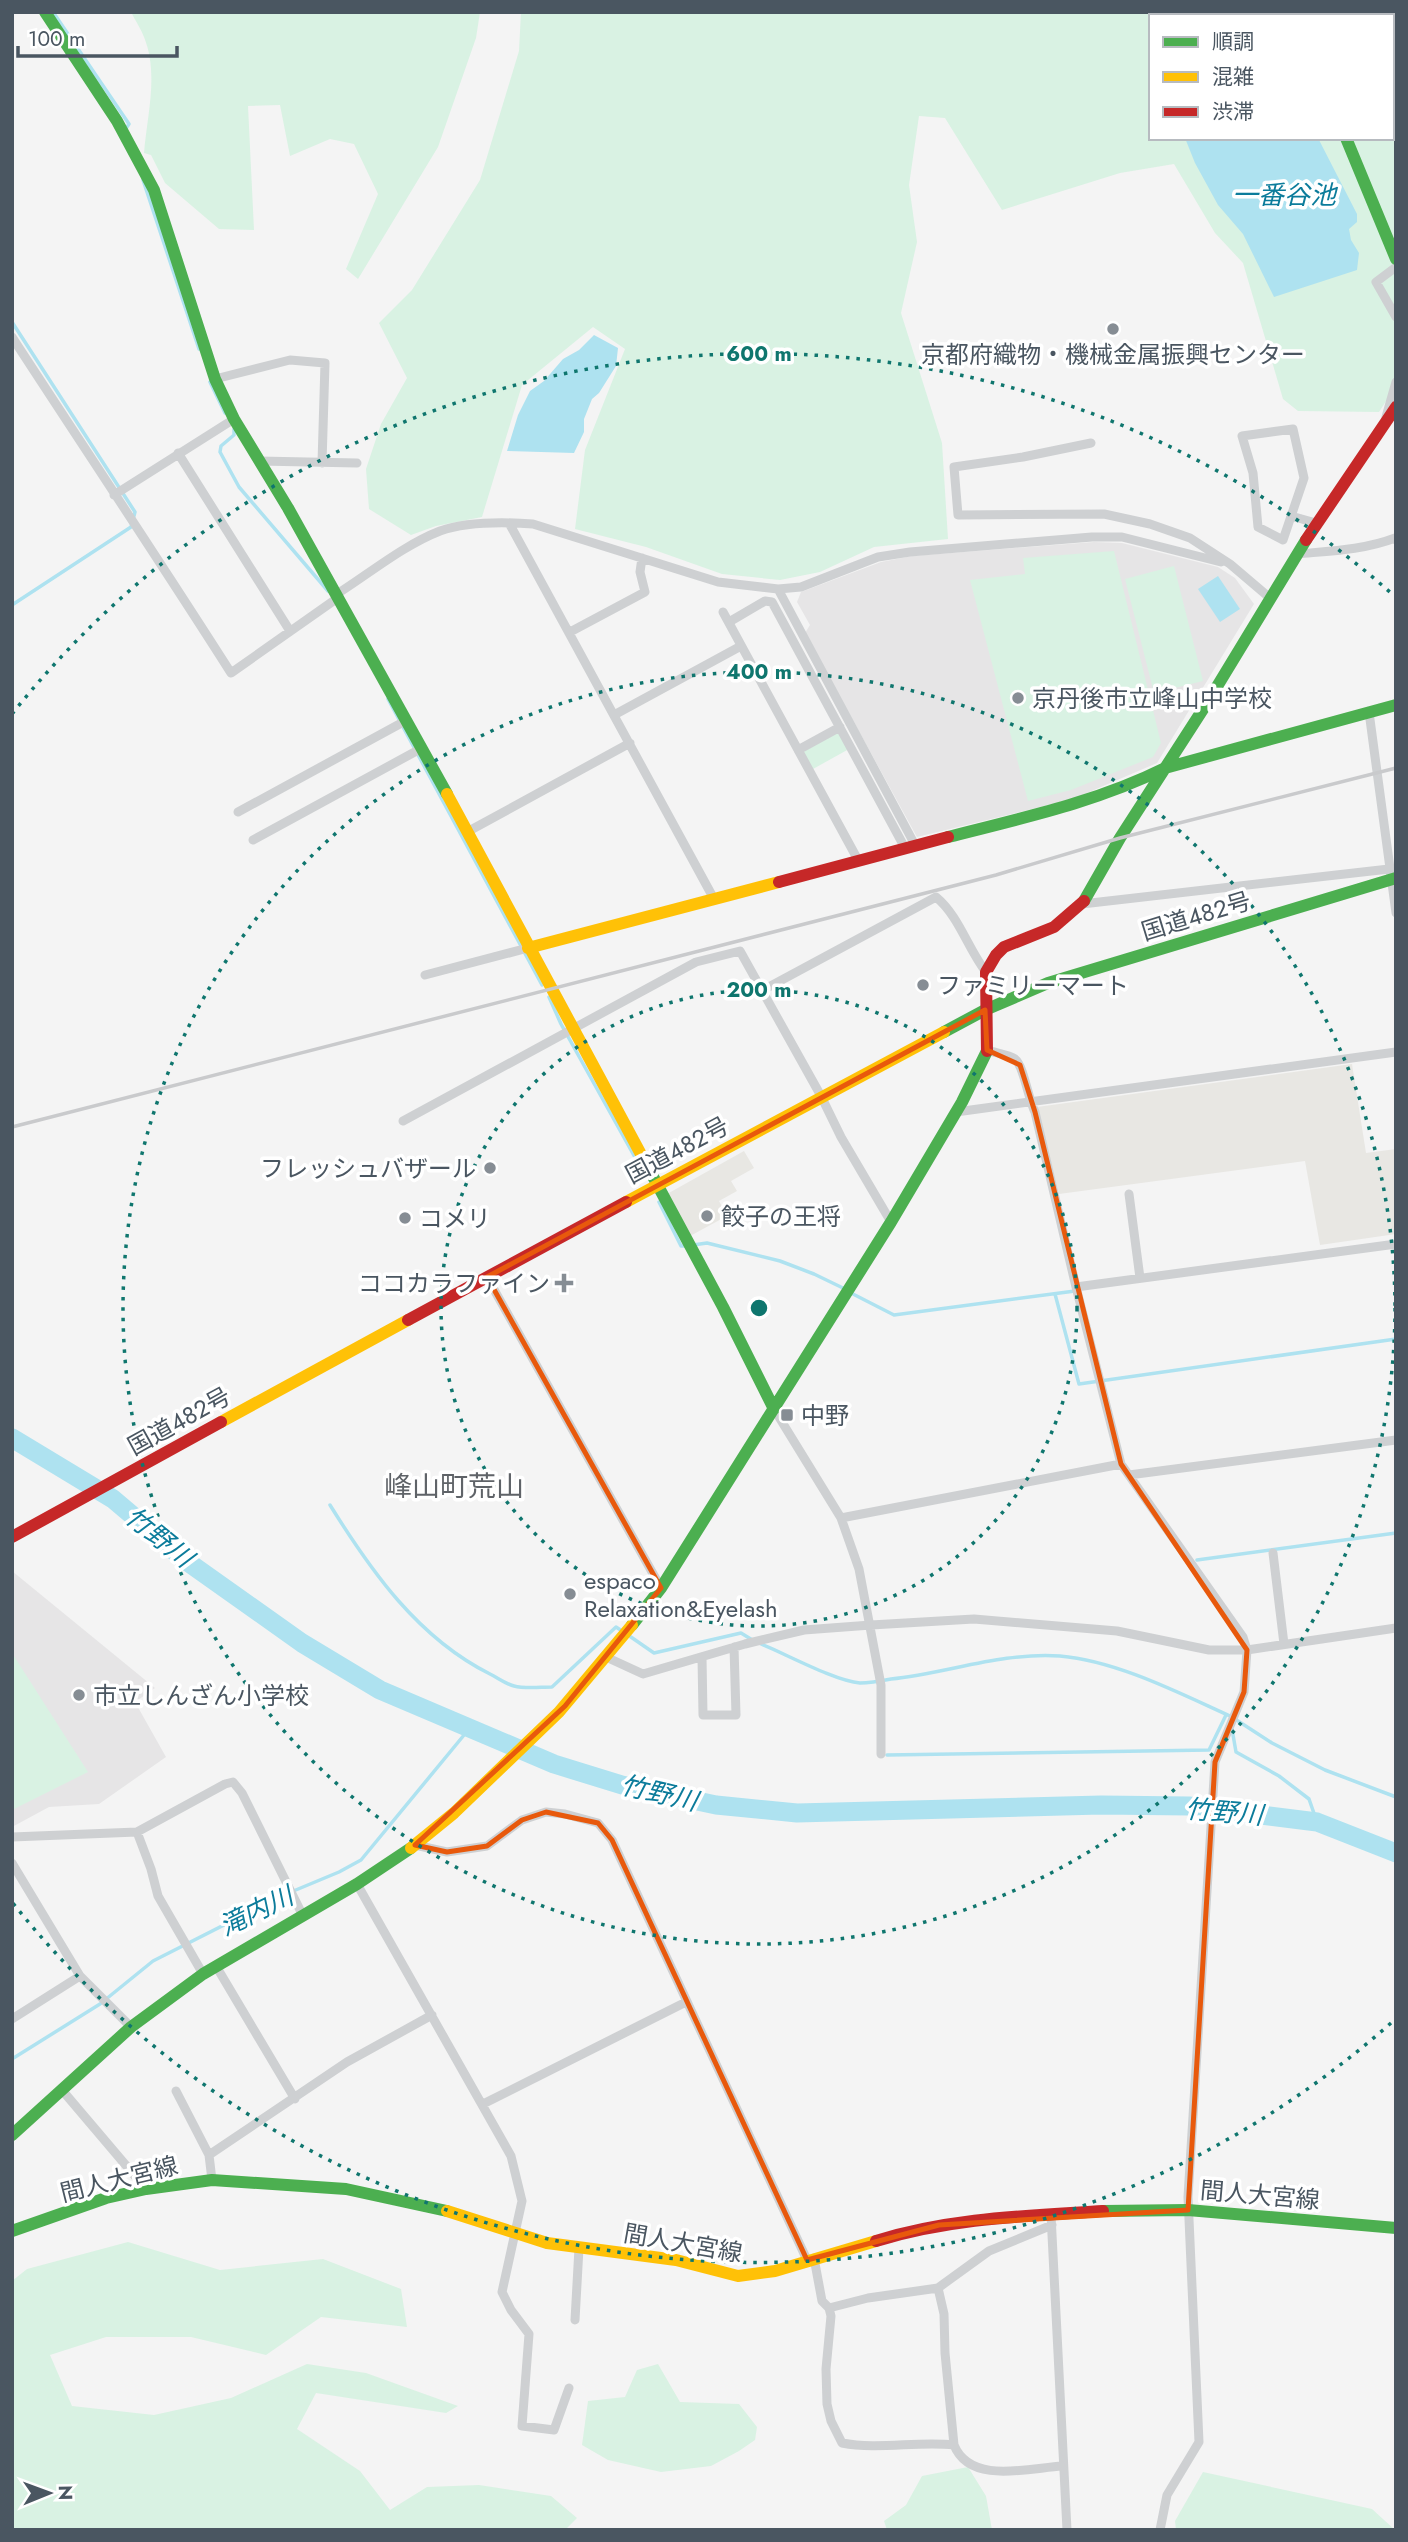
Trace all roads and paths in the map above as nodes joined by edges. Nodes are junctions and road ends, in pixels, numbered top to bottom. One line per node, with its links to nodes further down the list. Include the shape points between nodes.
1 (45, 12): 7 (main road, via 120,121 141,161)
2 (1347, 140): 3 (main road)
3 (1396, 259)
4 (1396, 267): 5 (street, via 1376,282)
5 (1396, 317)
6 (12, 337): 17 (street)
7 (215, 379): 10 (main road); 15 (street, via 290,360 325,363)
8 (1396, 382): 11 (street)
9 (1396, 407): 11 (main road)
10 (234, 419): 13 (street); 14 (main road)
11 (1384, 424): 20 (main road)
12 (1091, 443): 24 (street, via 954,467 958,515 1104,514 1190,538)
13 (178, 453): 17 (street); 30 (street)
14 (259, 461): 15 (street); 26 (main road)
15 (323, 463): 16 (street)
16 (357, 463)
17 (114, 495): 30 (street, via 231,673)
18 (1291, 516): 18 (street, via 1304,478 1293,429 1242,436 1253,473 1258,527 1283,540); 20 (street)
19 (509, 523): 23 (street, via 533,524); 26 (street, via 442,531); 31 (street)
20 (1316, 523): 22 (main road)
21 (1396, 540): 22 (street)
22 (1297, 554): 27 (main road)
23 (642, 558): 25 (street, via 718,582); 31 (street, via 645,592)
24 (1230, 564): 25 (street, via 1122,537 1091,537 878,557 801,587); 27 (street)
25 (778, 589): 45 (street)
26 (338, 596): 30 (street); 36 (main road)
27 (1270, 598): 41 (main road)
28 (723, 612): 29 (street)
29 (729, 622): 32 (street); 37 (street, via 765,601 772,602)
30 (290, 632)
31 (570, 632): 35 (street)
32 (741, 646): 35 (street); 40 (street)
33 (1396, 705): 34 (main road)
34 (1369, 712): 41 (main road); 47 (street)
35 (614, 715): 38 (street)
36 (407, 720): 39 (main road); 42 (street)
37 (840, 727): 40 (street); 45 (street)
38 (630, 743): 43 (street); 48 (street)
39 (422, 748): 43 (main road); 44 (street)
40 (798, 750): 46 (street)
41 (1165, 768): 45 (main road, via 1074,804); 49 (main road)
42 (238, 812)
43 (467, 832): 51 (main road)
44 (253, 840)
45 (910, 847): 46 (main road)
46 (858, 860): 48 (main road)
47 (1392, 875): 49 (street); 50 (street); 55 (main road, 国道482号, via 1048,983)
48 (715, 899): 51 (main road)
49 (1082, 904): 52 (main road, via 1054,927 1004,947)
50 (1396, 913)
51 (528, 948): 53 (street); 56 (main road)
52 (986, 972): 54 (street, via 946,905 936,897); 55 (main road)
53 (425, 975)
54 (763, 990): 56 (street, via 740,951 696,962); 59 (street)
55 (985, 1010): 57 (main road); 59 (main road, 国道482号)
56 (572, 1029): 62 (street); 63 (main road)
57 (987, 1050): 60 (street, via 1014,1058 1020,1065); 61 (main road)
58 (1396, 1052): 60 (street)
59 (821, 1096): 63 (main road, 国道482号); 65 (street)
60 (1030, 1103): 61 (street); 69 (street)
61 (956, 1112): 65 (main road)
62 (403, 1121)
63 (657, 1185): 67 (main road, 国道482号); 70 (main road)
64 (1129, 1194): 68 (street)
65 (891, 1222): 70 (main road)
66 (1396, 1244): 68 (street)
67 (487, 1277): 75 (main road, 国道482号); 77 (street)
68 (1140, 1278): 69 (street)
69 (1076, 1287): 72 (street)
70 (774, 1409): 74 (street); 77 (main road)
71 (1396, 1440): 73 (street)
72 (1121, 1464): 73 (street); 74 (street)
73 (1129, 1475): 82 (street, via 1243,1637)
74 (841, 1518): 78 (street, via 859,1569)
75 (12, 1537)
76 (1272, 1553): 80 (street)
77 (661, 1588): 83 (main road)
78 (871, 1625): 81 (street, via 804,1630); 82 (street, via 974,1619 1117,1631 1209,1650); 85 (street, via 881,1685)
79 (1396, 1628): 80 (street)
80 (1284, 1644): 82 (street)
81 (734, 1647): 84 (street); 84 (street, via 736,1715 704,1715)
82 (1247, 1650): 107 (street, via 1244,1692 1214,1762)
83 (606, 1657): 84 (street, via 643,1674); 88 (main road, via 559,1712 454,1813)
84 (702, 1657)
85 (881, 1754)
86 (137, 1832): 87 (street); 91 (street, via 233,1782); 93 (street, via 158,1896)
87 (12, 1837)
88 (415, 1844): 90 (main road); 95 (street, via 447,1852 487,1846 522,1821 546,1812 598,1823 612,1840)
89 (12, 1863): 94 (street)
90 (357, 1884): 91 (main road); 96 (street)
91 (302, 1914): 92 (main road)
92 (216, 1966): 93 (main road); 101 (street)
93 (203, 1974): 98 (main road)
94 (80, 1976): 97 (street); 98 (street)
95 (686, 2002): 102 (street); 113 (street)
96 (432, 2015): 101 (street, via 347,2062); 102 (street)
97 (12, 2019)
98 (131, 2027): 99 (main road)
99 (62, 2090): 103 (main road); 106 (street)
100 (176, 2091): 104 (street)
101 (295, 2099): 104 (street)
102 (483, 2104): 111 (street, via 511,2156 522,2201)
103 (12, 2135)
104 (209, 2155): 105 (street)
105 (212, 2180): 106 (main road, 間人大宮線); 111 (main road, 間人大宮線, via 346,2189 440,2209)
106 (146, 2189): 110 (main road, 間人大宮線)
107 (1188, 2210): 108 (main road, 間人大宮線); 109 (main road, 間人大宮線); 121 (street, via 1199,2442 1167,2495)
108 (1052, 2220): 113 (main road, 間人大宮線, via 939,2225); 114 (street, via 989,2251); 119 (street)
109 (1396, 2228)
110 (12, 2231)
111 (516, 2235): 112 (main road, 間人大宮線); 117 (street, via 502,2292 529,2334 522,2426 554,2430)
112 (579, 2248): 113 (main road, 間人大宮線, via 676,2260 738,2276 775,2271); 116 (street)
113 (811, 2259): 115 (street, via 822,2301)
114 (938, 2288): 115 (street); 118 (street)
115 (829, 2308): 118 (street, via 827,2404 842,2443)
116 (575, 2320)
117 (569, 2388)
118 (954, 2445): 119 (street, via 958,2455 979,2469)
119 (1062, 2466): 120 (street)
120 (1067, 2530)
121 (1160, 2530)

